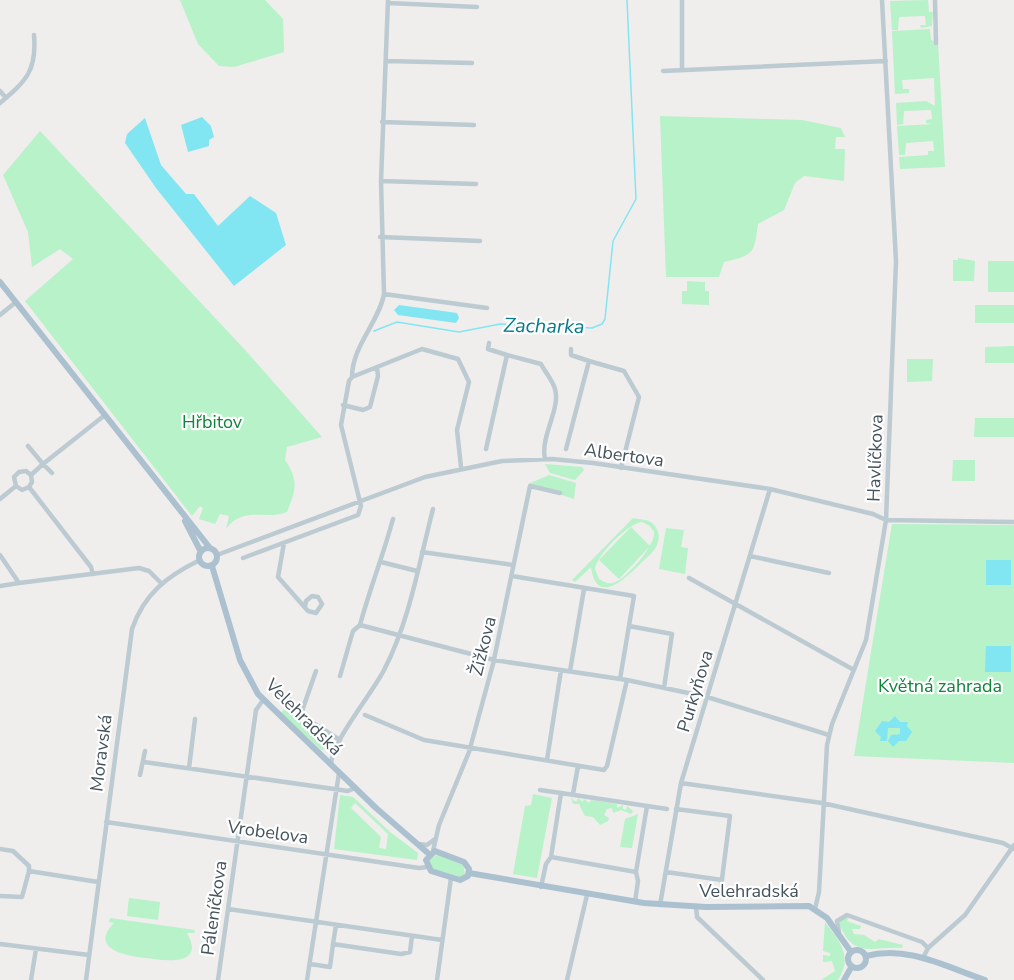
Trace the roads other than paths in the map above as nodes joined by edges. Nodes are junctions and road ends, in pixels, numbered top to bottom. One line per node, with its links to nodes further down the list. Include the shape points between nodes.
1 (682, 0): 11 (street)
2 (882, 0): 9 (street, Havlíčkova)
3 (934, 0): 7 (street)
4 (388, 2): 5 (street); 8 (street)
5 (477, 7)
6 (34, 35): 14 (street, via 31,69 24,83)
7 (936, 43)
8 (386, 60): 10 (street); 16 (street)
9 (886, 61): 11 (street); 53 (street, Havlíčkova, via 896,261)
10 (472, 63)
11 (682, 70): 12 (street)
12 (663, 71)
13 (0, 91): 14 (street)
14 (6, 98): 15 (street)
15 (0, 103)
16 (382, 122): 17 (street); 18 (street)
17 (474, 125)
18 (381, 181): 19 (street); 20 (street)
19 (476, 184)
20 (380, 237): 21 (street); 23 (street)
21 (480, 241)
22 (0, 282): 24 (main road)
23 (384, 294): 25 (street); 32 (street, via 354,362)
24 (16, 302): 26 (street); 34 (main road)
25 (487, 308)
26 (0, 315)
27 (489, 343): 29 (street, via 488,349)
28 (571, 349): 30 (street, via 571,355)
29 (507, 355): 36 (street); 38 (street, via 541,364 555,389 542,447)
30 (589, 360): 37 (street); 41 (street, via 624,371 639,397)
31 (377, 368): 32 (street); 33 (street, via 368,409); 40 (street, via 422,349 458,359 469,382 457,429)
32 (352, 377): 33 (street)
33 (343, 405): 49 (street, via 341,425)
34 (105, 415): 39 (street); 50 (main road)
35 (28, 446): 39 (street)
36 (486, 449)
37 (566, 449)
38 (545, 459): 40 (street, Albertova); 41 (street, Albertova)
39 (43, 464): 42 (street); 43 (street)
40 (461, 468): 49 (street, Albertova, via 431,474)
41 (621, 468): 46 (street, Albertova)
42 (52, 473)
43 (31, 475): 44 (street, via 26,471 16,474); 45 (street)
44 (16, 486): 45 (street, via 22,490); 48 (street)
45 (29, 488): 69 (street)
46 (770, 489): 53 (street, Albertova); 61 (street, Purkyňova)
47 (560, 493): 65 (street, Žižkova, via 530,486)
48 (0, 499)
49 (359, 500): 55 (street, via 358,515); 60 (street, Albertova)
50 (177, 508): 56 (main road); 57 (main road)
51 (433, 509): 58 (street)
52 (393, 519): 64 (street)
53 (886, 520): 54 (street, Albertova); 83 (street, Havlíčkova, via 866,640)
54 (1014, 522)
55 (284, 543): 62 (street); 77 (street, via 278,577)
56 (210, 548): 57 (main road); 60 (main road)
57 (201, 552): 63 (main road)
58 (422, 552): 65 (street); 67 (street)
59 (0, 555): 72 (street)
60 (217, 555): 66 (main road)
61 (750, 555): 68 (street); 76 (street, Purkyňova)
62 (243, 558)
63 (200, 560): 66 (main road, via 205,566); 73 (street, Moravská)
64 (381, 562): 67 (street); 78 (street, via 375,569)
65 (513, 564): 70 (street, Žižkova)
66 (212, 566): 92 (main road, Velehradská, via 240,660)
67 (417, 571): 80 (street)
68 (829, 573)
69 (93, 574): 72 (street); 73 (street, via 143,568)
70 (512, 576): 75 (street); 81 (street, Žižkova)
71 (689, 578): 76 (street)
72 (19, 583): 74 (street)
73 (161, 583): 120 (street, Moravská, via 141,606 130,638)
74 (0, 586)
75 (584, 588): 79 (street, via 634,596); 85 (street)
76 (735, 604): 83 (street); 91 (street, Purkyňova)
77 (305, 606)
78 (360, 625): 80 (street); 86 (street, via 353,631)
79 (628, 626): 87 (street); 90 (street, via 672,634)
80 (401, 635): 81 (street); 97 (street, via 375,686)
81 (494, 660): 82 (street); 98 (street, Žižkova)
82 (561, 670): 85 (street); 102 (street)
83 (854, 670): 96 (street, Havlíčkova)
84 (316, 671): 93 (street)
85 (570, 671): 87 (street)
86 (340, 676)
87 (620, 679): 88 (street)
88 (627, 680): 90 (street); 105 (street, via 607,768)
89 (273, 683): 93 (street)
90 (664, 688): 91 (street)
91 (707, 698): 96 (street); 110 (street, Purkyňova)
92 (263, 700): 101 (main road, Velehradská); 109 (street, Páleníčkova, via 256,710)
93 (302, 711): 97 (street)
94 (365, 715): 98 (street, via 424,740)
95 (195, 719): 106 (street)
96 (829, 735): 116 (street, Havlíčkova)
97 (340, 740): 100 (street)
98 (470, 748): 102 (street); 121 (street, Žižkova)
99 (145, 751): 103 (street)
100 (333, 751): 101 (street); 104 (street)
101 (318, 753): 104 (main road, Velehradská)
102 (547, 760): 105 (street)
103 (144, 762): 106 (street); 108 (street)
104 (331, 765): 107 (main road, Velehradská)
105 (578, 766): 115 (street)
106 (189, 768): 109 (street)
107 (339, 773): 111 (main road, Velehradská); 112 (street)
108 (140, 775)
109 (247, 777): 112 (street); 122 (street, Páleníčkova)
110 (681, 783): 116 (street); 119 (street, Purkyňova)
111 (355, 788): 112 (street); 123 (main road, Velehradská)
112 (335, 789): 128 (street)
113 (540, 790): 114 (street)
114 (561, 792): 115 (street); 129 (street)
115 (573, 794): 117 (street)
116 (822, 803): 124 (street); 146 (street, Havlíčkova)
117 (647, 806): 118 (street); 132 (street)
118 (667, 809)
119 (676, 809): 133 (street, Purkyňova); 136 (street, via 730,816)
120 (106, 822): 122 (street, Vrobelova); 137 (street, Moravská)
121 (437, 837): 123 (street, via 428,845); 126 (street); 127 (street, Žižkova)
122 (237, 842): 128 (street, Vrobelova); 145 (street, Páleníčkova)
123 (416, 844): 127 (main road, Velehradská)
124 (1013, 847): 154 (street, via 965,915)
125 (0, 849): 131 (street, via 13,851 29,866)
126 (443, 852): 127 (main road); 134 (main road, via 467,864)
127 (431, 853): 130 (main road)
128 (326, 854): 130 (street, Vrobelova); 147 (street)
129 (551, 857): 132 (street); 138 (street)
130 (427, 867): 135 (main road)
131 (29, 871): 137 (street); 141 (street, via 22,897)
132 (636, 872): 142 (street)
133 (666, 872): 136 (street); 143 (street, Purkyňova)
134 (469, 873): 135 (main road, Velehradská, via 463,879); 138 (main road, Velehradská)
135 (451, 878): 151 (street)
136 (722, 880): 139 (street)
137 (98, 882): 157 (street, Moravská)
138 (541, 887): 140 (main road, Velehradská)
139 (721, 887)
140 (587, 895): 142 (main road, Velehradská); 167 (street)
141 (0, 896)
142 (635, 902): 143 (main road, Velehradská)
143 (660, 905): 144 (main road, Velehradská)
144 (696, 906): 146 (main road, Velehradská, via 803,905); 168 (street, via 697,917)
145 (228, 909): 147 (street); 164 (street, Páleníčkova)
146 (815, 909): 149 (main road)
147 (315, 922): 148 (street); 160 (street)
148 (336, 925): 150 (street); 153 (street)
149 (840, 935): 154 (street, via 837,921 847,915 922,942); 156 (main road)
150 (412, 936): 151 (street); 153 (street, via 407,954)
151 (442, 940): 166 (street)
152 (0, 944): 155 (street)
153 (333, 944): 160 (street, via 330,968)
154 (928, 948): 159 (street)
155 (36, 949): 157 (street); 162 (street)
156 (851, 952): 158 (main road, via 860,950); 161 (main road, via 848,959)
157 (89, 955): 163 (street, Moravská)
158 (866, 956): 159 (main road, via 891,952); 161 (main road, via 862,966)
159 (923, 958): 170 (main road)
160 (310, 964): 165 (street)
161 (852, 966): 169 (main road)
162 (31, 980)
163 (86, 980)
164 (218, 980)
165 (307, 980)
166 (436, 980)
167 (567, 980)
168 (763, 980)
169 (844, 980)
170 (985, 980)

